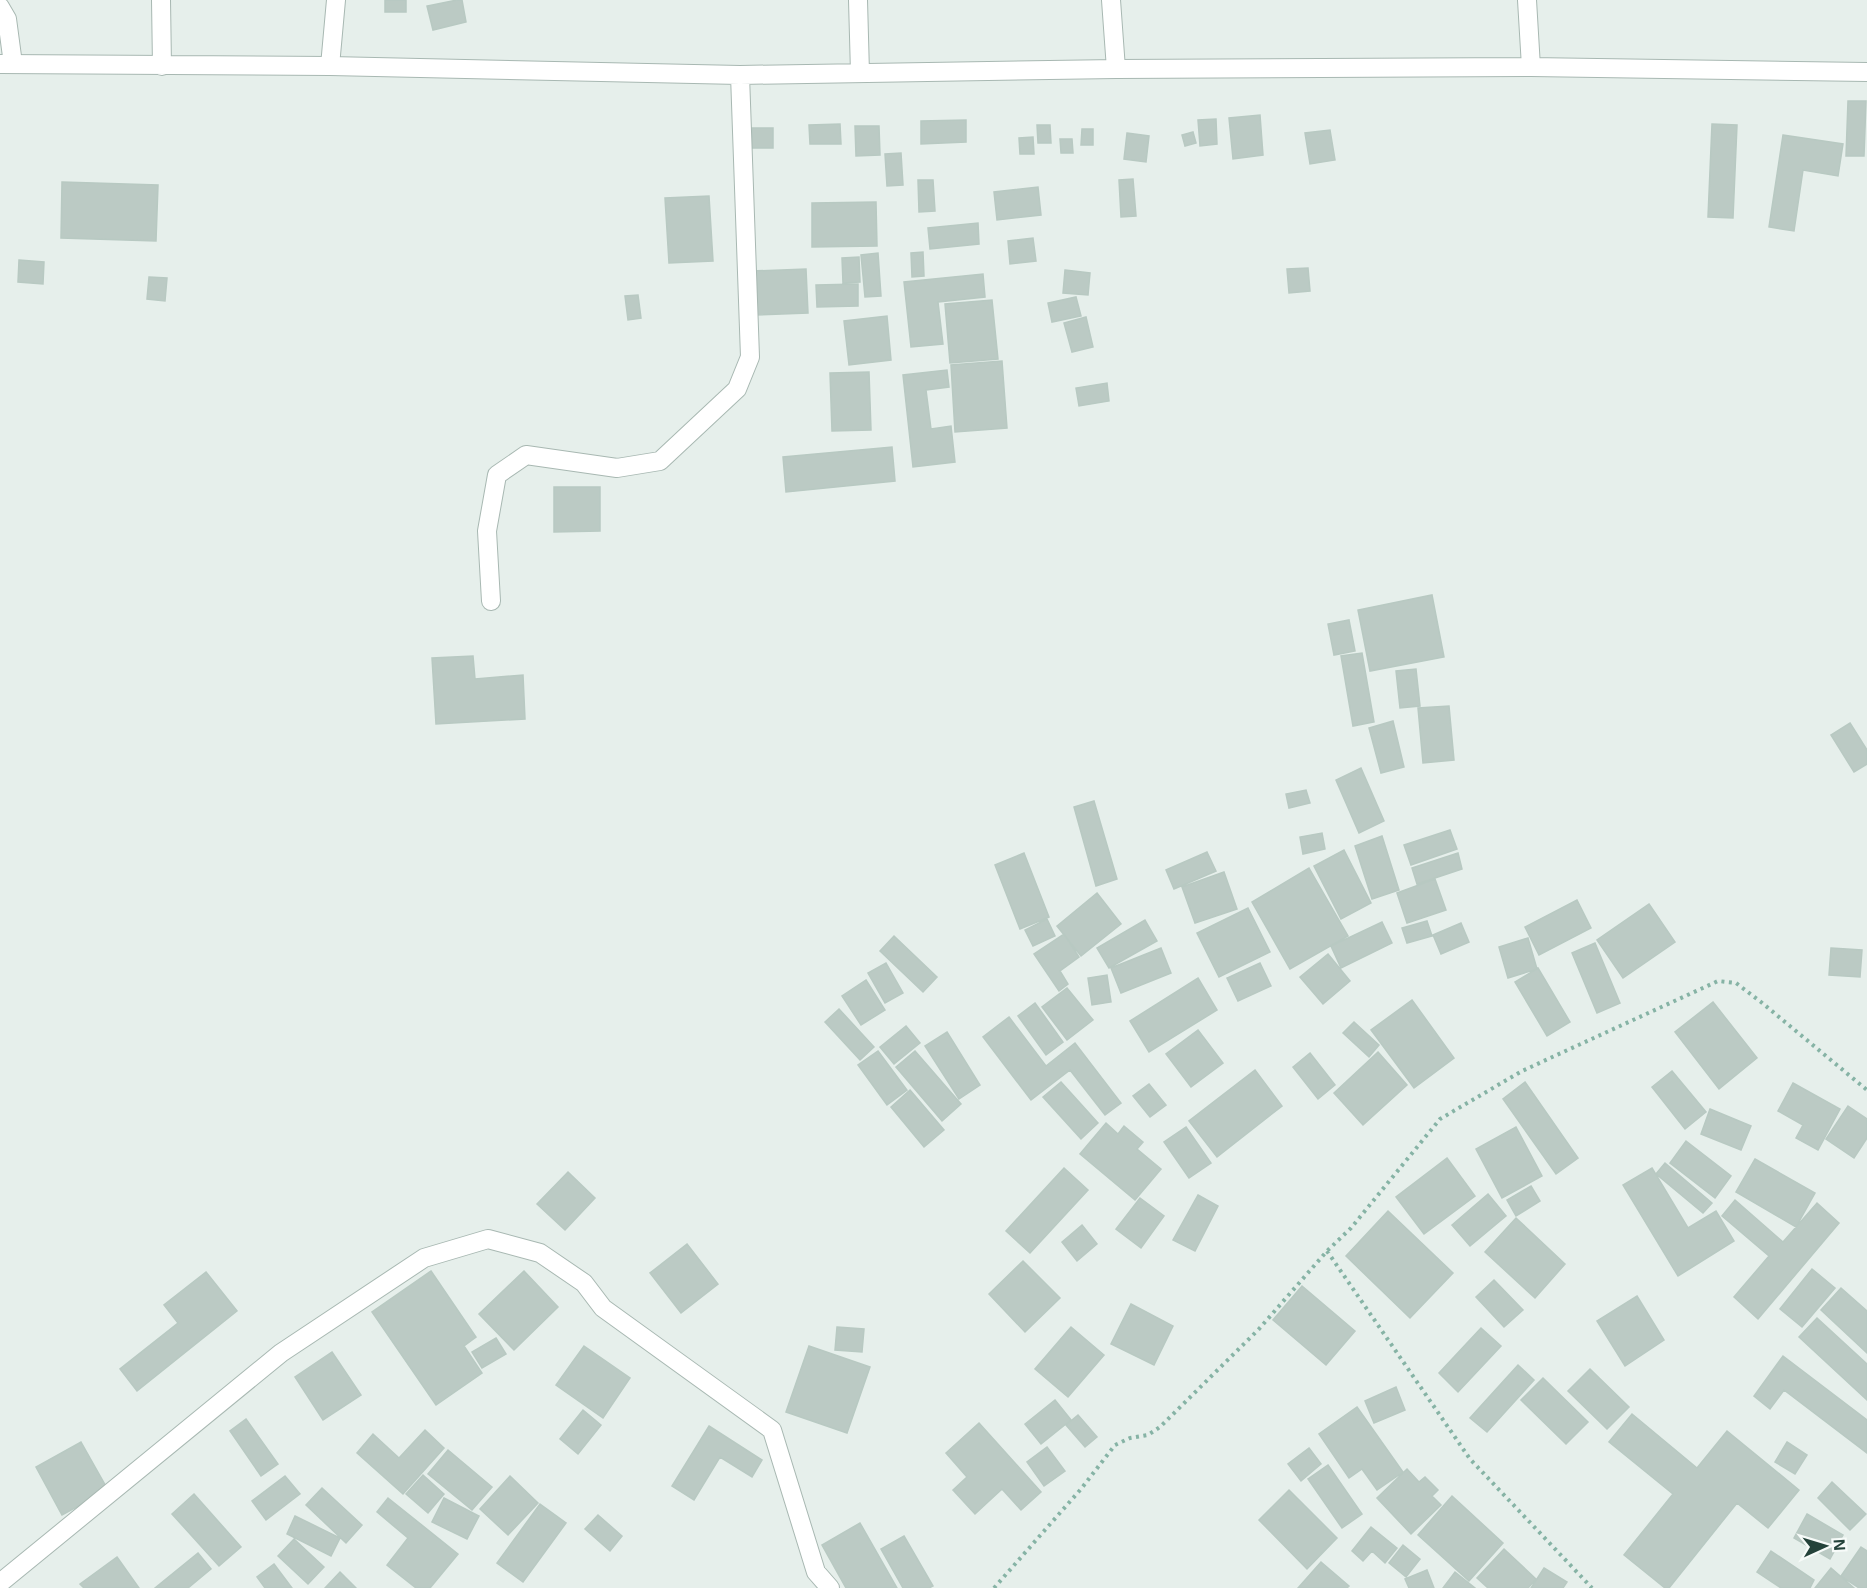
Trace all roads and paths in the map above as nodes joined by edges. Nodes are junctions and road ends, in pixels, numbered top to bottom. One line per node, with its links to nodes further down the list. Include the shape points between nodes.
1 (161, 0): 8 (street)
2 (336, 0): 9 (street)
3 (858, 0): 13 (street)
4 (1111, 0): 11 (street)
5 (1527, 0): 10 (street)
6 (0, 8): 7 (street, via 7,18)
7 (6, 64): 8 (street)
8 (162, 66): 9 (street)
9 (330, 66): 14 (street)
10 (1531, 67): 11 (street); 12 (street)
11 (1116, 69): 13 (street)
12 (1867, 72)
13 (860, 73): 14 (street)
14 (740, 75): 15 (street, via 750,357 737,389 660,461 617,468 526,455 497,475 487,531)
15 (491, 601)
16 (1867, 1090): 17 (path, via 1736,983 1718,981 1522,1071 1440,1119 1351,1228)
17 (1327, 1251): 20 (path, via 1259,1329 1160,1427 1115,1445 1081,1490); 21 (path, via 1470,1459)
18 (0, 1582): 19 (street, via 281,1353 424,1258 488,1239 540,1253 584,1284 603,1308 772,1430 816,1572)
19 (830, 1588)
20 (994, 1588)
21 (1592, 1588)

